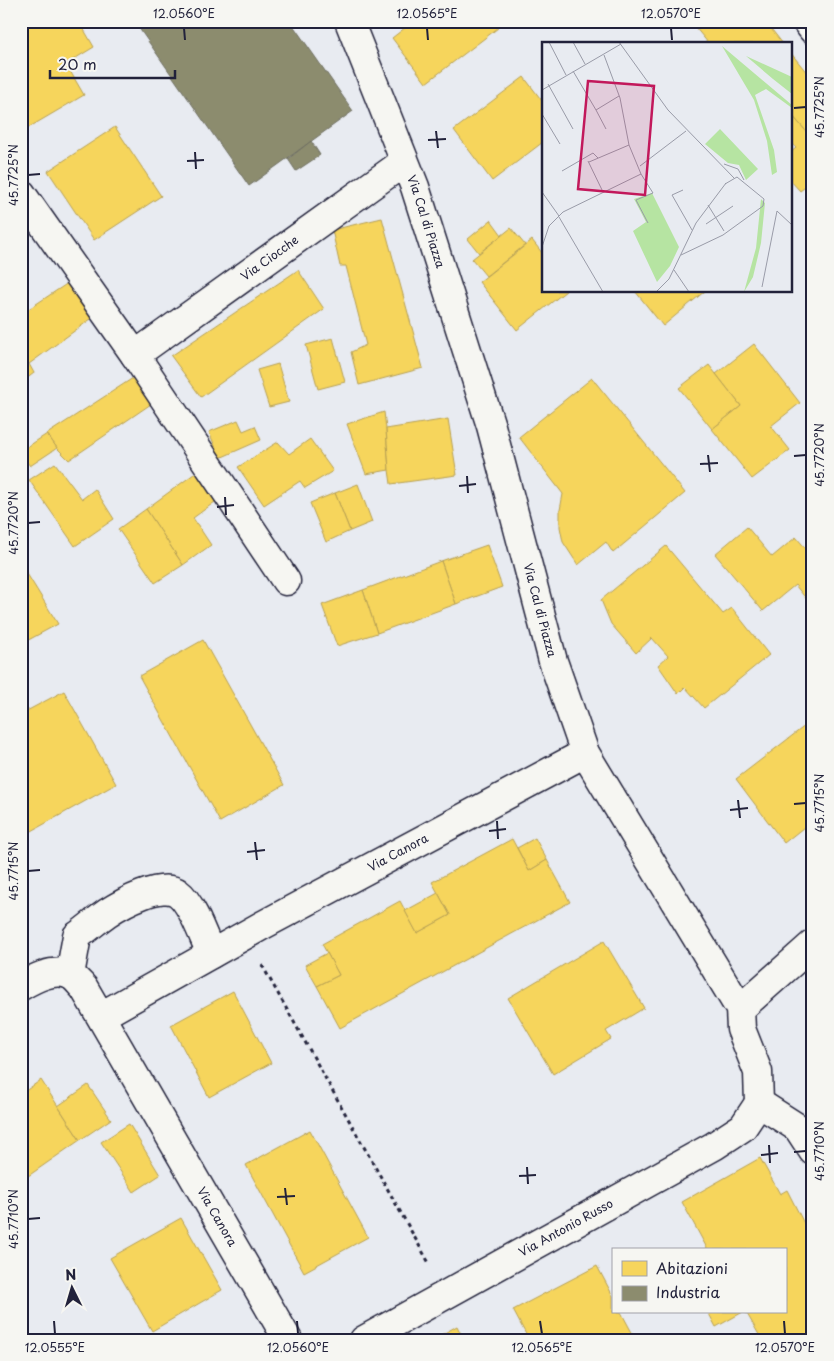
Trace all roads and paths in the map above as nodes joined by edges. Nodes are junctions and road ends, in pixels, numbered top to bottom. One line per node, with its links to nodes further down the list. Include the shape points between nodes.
1 (348, 21): 4 (street, Via Cal di Piazza)
2 (806, 21): 3 (street)
3 (813, 30)
4 (404, 162): 6 (street, Via Ciocche); 8 (street, Via Cal di Piazza, via 415,187 491,426 553,661)
5 (21, 193): 6 (street)
6 (135, 355): 7 (street)
7 (286, 581)
8 (585, 753): 9 (street, Via Canora); 14 (street, Via Cal di Piazza)
9 (246, 935): 11 (street, Via Canora); 18 (path)
10 (813, 944): 14 (street)
11 (211, 954): 12 (street, via 189,905 178,893 166,888 108,912 77,936); 15 (street, Via Canora)
12 (70, 975): 13 (street, via 50,973); 15 (street, Via Canora, via 84,988)
13 (21, 986)
14 (740, 1009): 16 (street, Via Cal di Piazza, via 741,1029 758,1072)
15 (101, 1016): 19 (street, Via Canora)
16 (759, 1103): 17 (street, via 798,1128); 18 (street, Via Antonio Russo, via 743,1127 714,1146)
17 (813, 1150)
18 (446, 1294): 20 (street, Via Antonio Russo)
19 (288, 1340)
20 (364, 1340)

